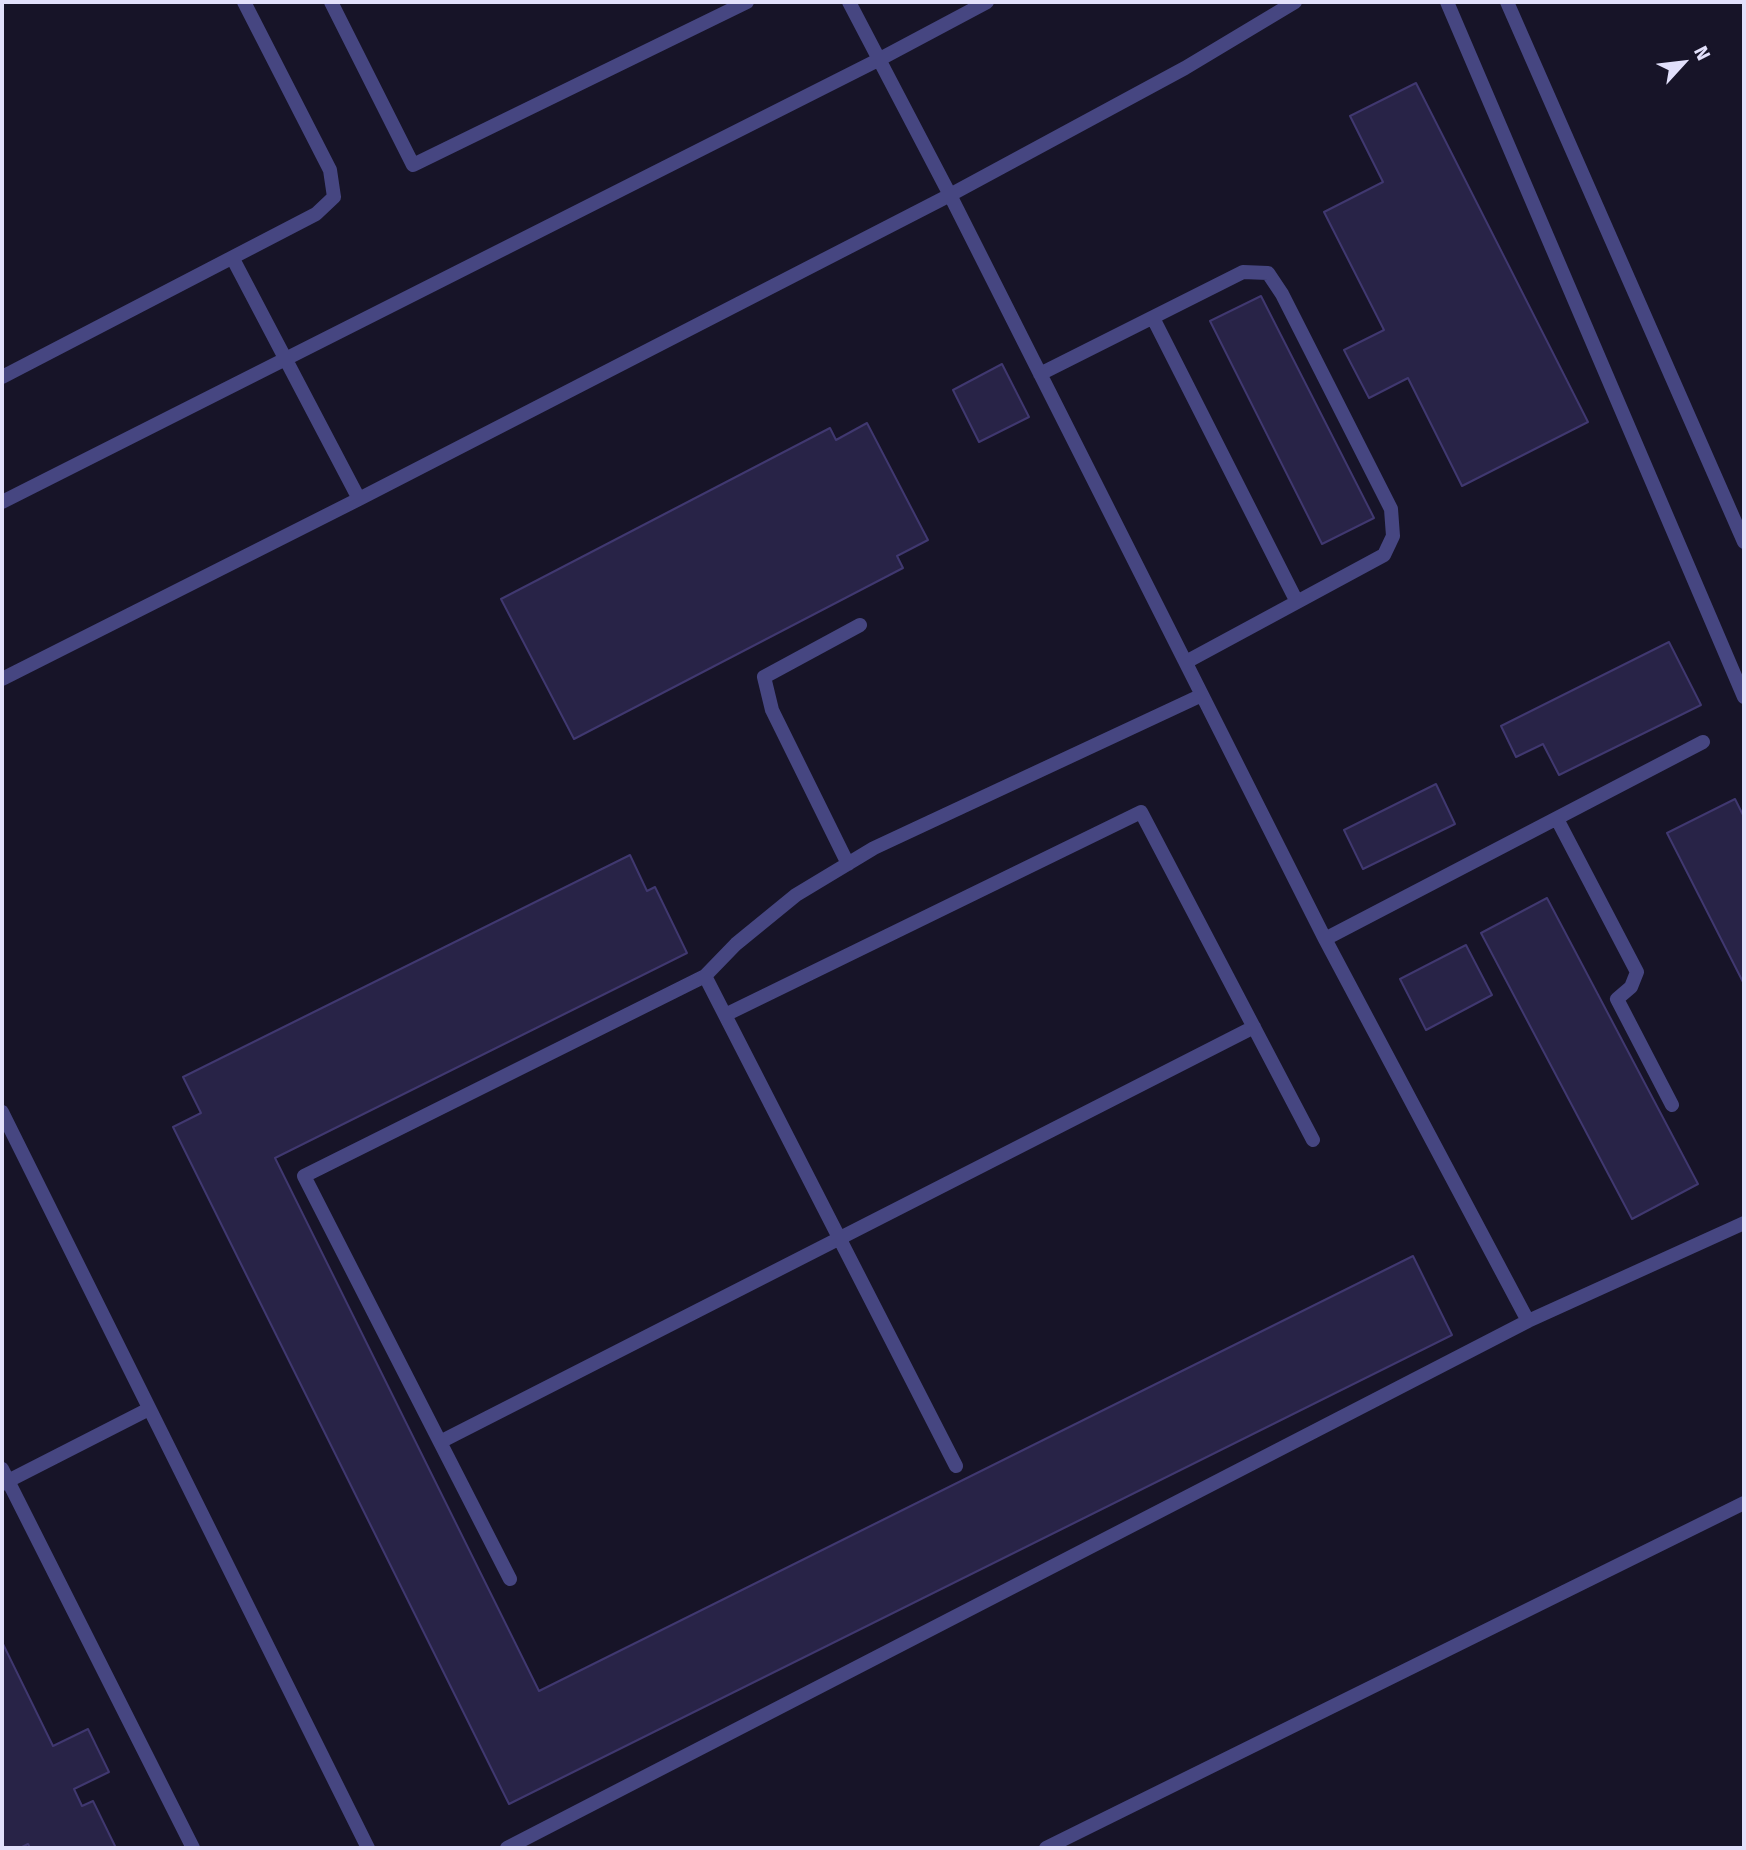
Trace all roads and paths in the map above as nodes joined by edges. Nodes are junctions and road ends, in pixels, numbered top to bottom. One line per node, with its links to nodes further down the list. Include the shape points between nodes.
1 (244, 2): 11 (street, via 330,170 334,197 316,214)
2 (331, 2): 3 (street, via 414,165)
3 (747, 2)
4 (849, 2): 9 (street)
5 (987, 2): 9 (street)
6 (1296, 2): 10 (street, via 1185,68)
7 (1447, 2): 24 (street)
8 (1507, 2): 18 (street)
9 (880, 59): 10 (street); 13 (street)
10 (950, 195): 14 (street); 16 (street)
11 (233, 259): 13 (street); 15 (street)
12 (1153, 318): 14 (street); 19 (street); 19 (street, via 1243,272 1268,273 1361,449 1391,509 1393,536 1384,555)
13 (286, 359): 16 (street); 17 (street)
14 (1040, 374): 21 (street)
15 (2, 377)
16 (359, 499): 22 (street)
17 (2, 502)
18 (1744, 542)
19 (1297, 602): 21 (street)
20 (860, 625): 27 (street, via 764,677 772,710)
21 (1186, 662): 23 (street)
22 (2, 679)
23 (1202, 695): 27 (street); 28 (street)
24 (1744, 697)
25 (1703, 743): 26 (street)
26 (1557, 818): 28 (street); 32 (street, via 1637,972 1631,987 1617,999)
27 (848, 864): 29 (street, via 796,895)
28 (1325, 939): 37 (street)
29 (705, 976): 30 (street); 39 (street, via 304,1175)
30 (725, 1015): 31 (street, via 1141,812); 36 (street)
31 (1254, 1027): 34 (street); 36 (street)
32 (1672, 1105)
33 (2, 1112): 38 (street)
34 (1313, 1140)
35 (1744, 1223): 37 (street)
36 (839, 1238): 39 (street); 40 (street)
37 (1528, 1321): 46 (street)
38 (149, 1409): 41 (street); 45 (street)
39 (440, 1442): 43 (street)
40 (956, 1466)
41 (4, 1478): 44 (street)
42 (1744, 1503): 47 (street)
43 (510, 1579)
44 (193, 1848)
45 (368, 1848)
46 (507, 1848)
47 (1046, 1848)

